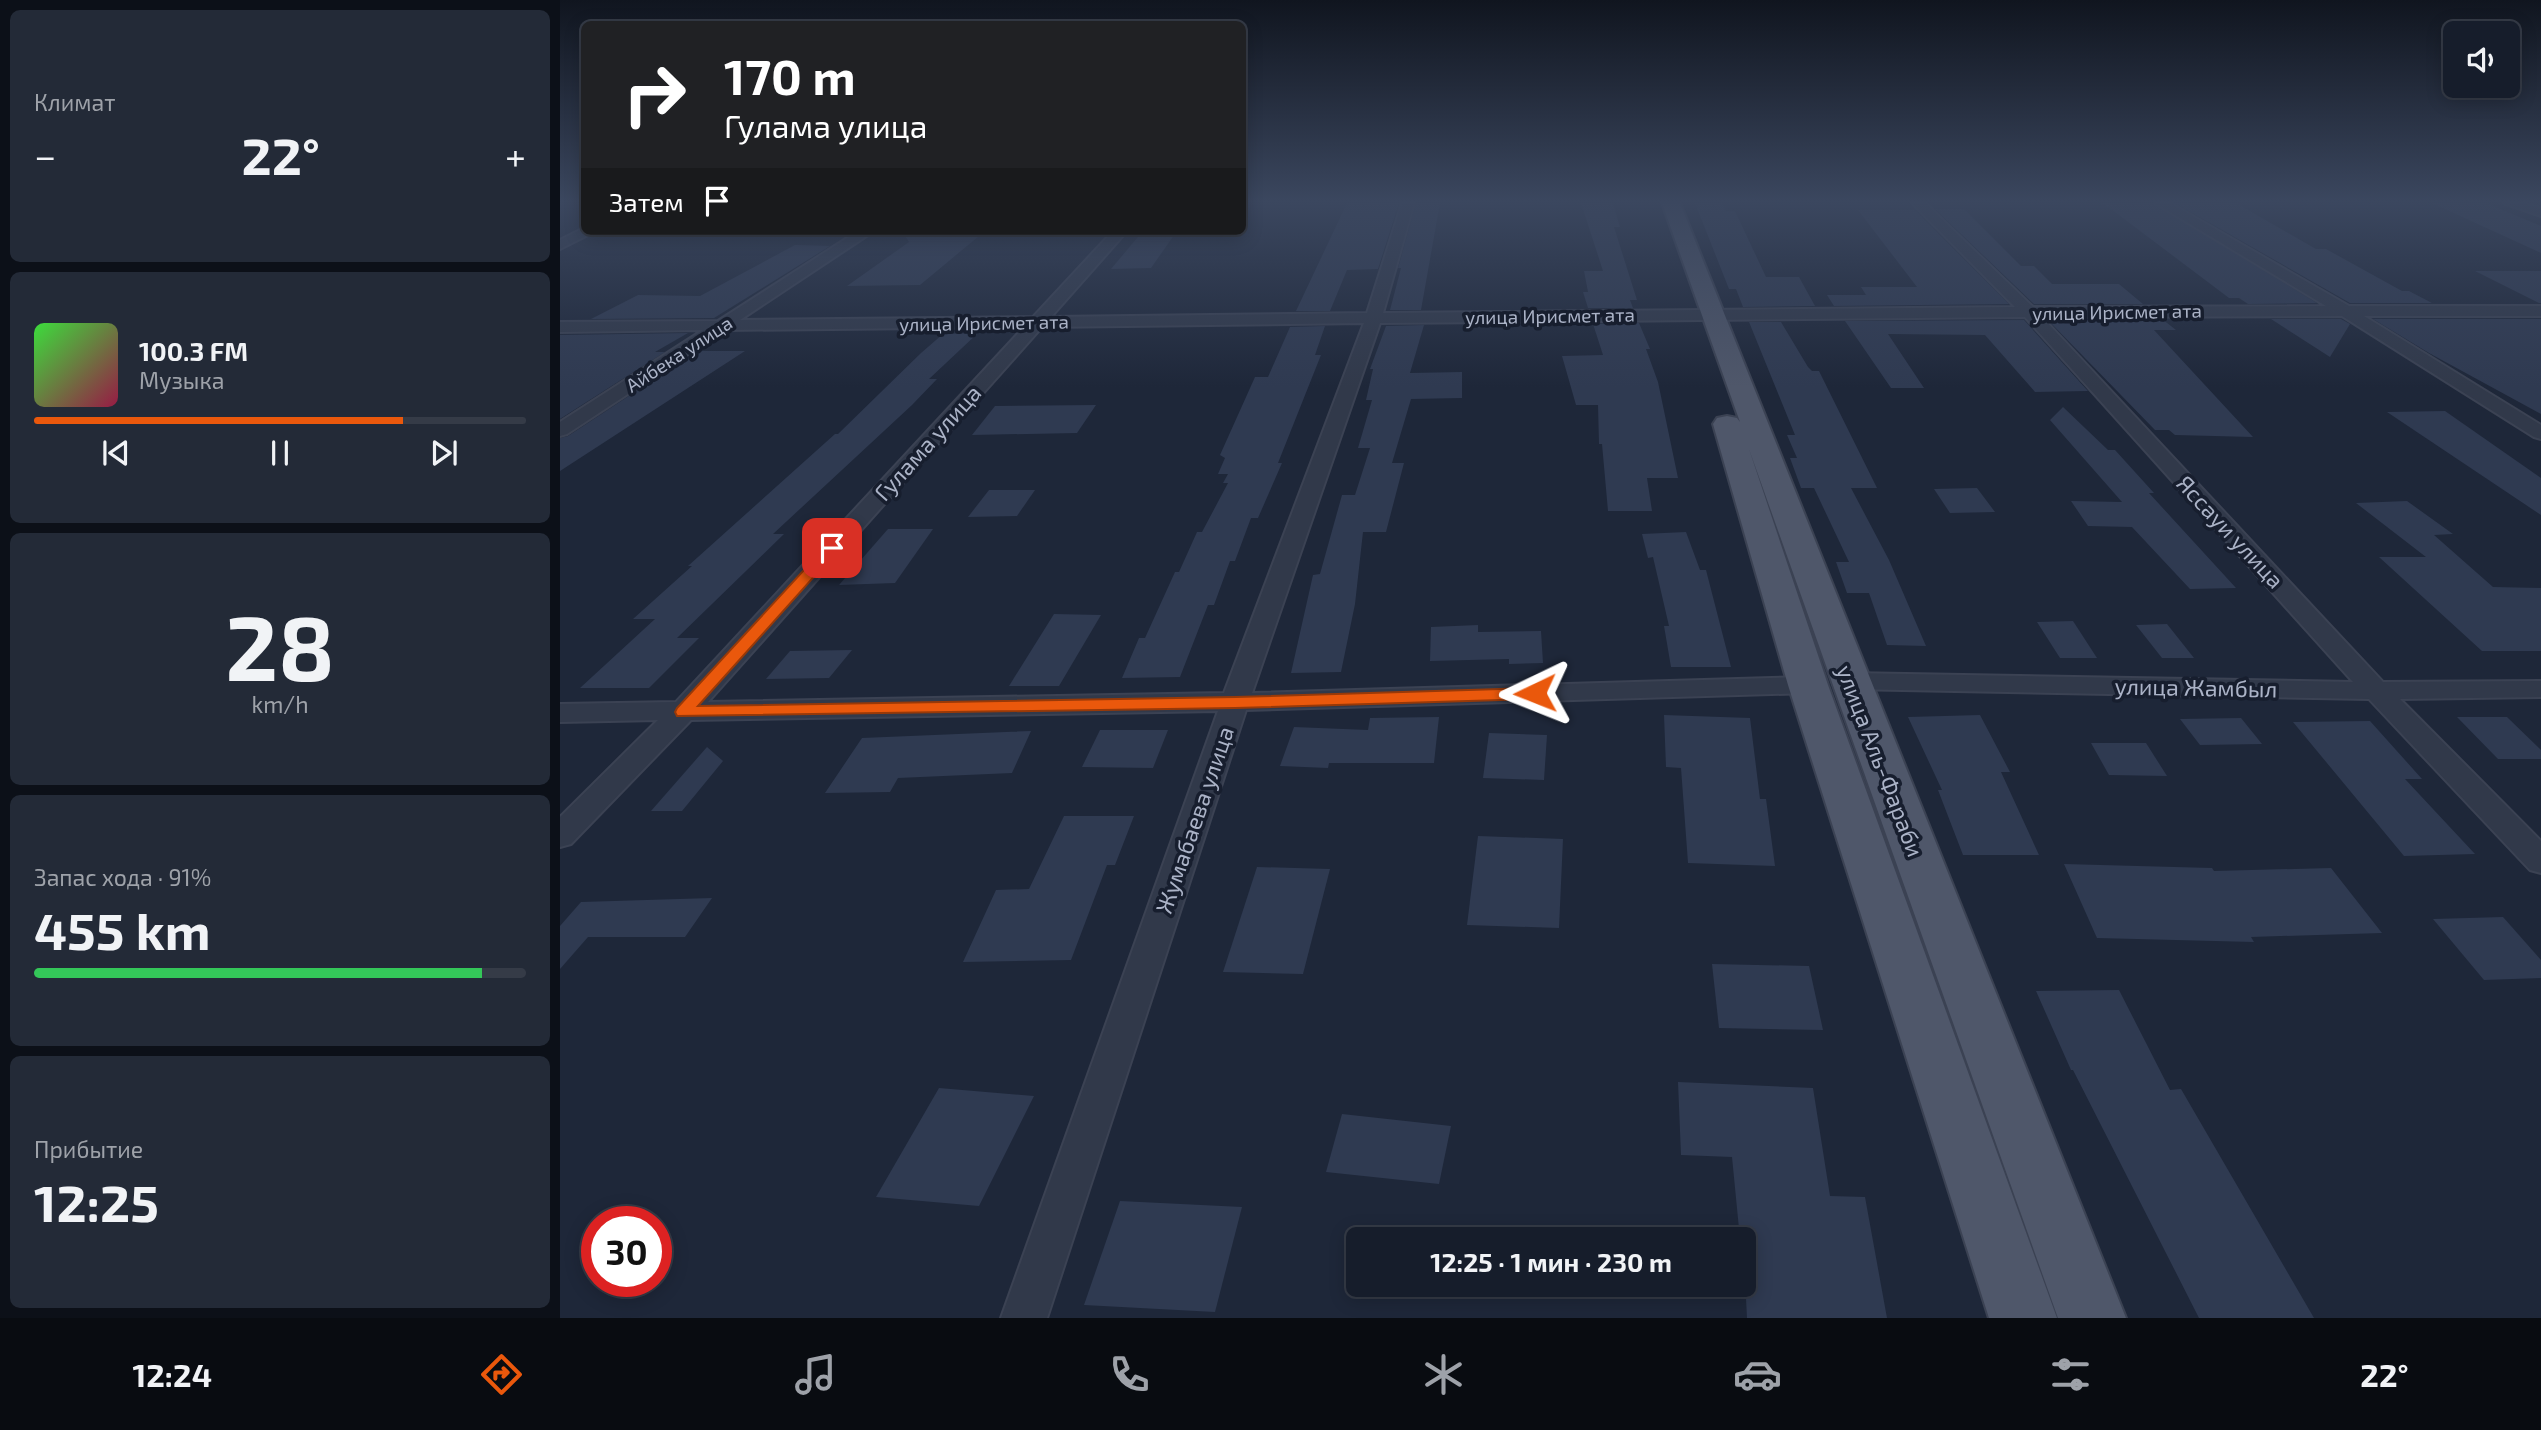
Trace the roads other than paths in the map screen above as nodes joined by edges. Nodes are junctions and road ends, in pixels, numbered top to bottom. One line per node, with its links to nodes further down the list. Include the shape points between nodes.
1 (816, 265): 14 (street, Айбека улица)
2 (1090, 265): 13 (street, Гулама улица)
3 (1390, 265): 12 (street, Жумабаева улица)
4 (1680, 265): 10 (main road, улица Аль-Фараби)
5 (1688, 265): 10 (main road, улица Аль-Фараби)
6 (1980, 265): 11 (street, Яссауи улица)
7 (2266, 265): 8 (street)
8 (2344, 310): 9 (street, улица Ирисмет ата); 11 (street, улица Ирисмет ата); 17 (street)
9 (2541, 311)
10 (1701, 313): 11 (street, улица Ирисмет ата); 12 (street, улица Ирисмет ата); 18 (main road, улица Аль-Фараби); 19 (main road, улица Аль-Фараби, via 1741,465)
11 (2029, 313): 21 (street, Яссауи улица)
12 (1373, 320): 13 (street, улица Ирисмет ата); 22 (street, Жумабаева улица)
13 (1037, 323): 14 (street, улица Ирисмет ата); 23 (street, Гулама улица)
14 (723, 325): 15 (street, улица Ирисмет ата); 16 (street, Айбека улица)
15 (560, 327)
16 (560, 430)
17 (2541, 433)
18 (1850, 681): 21 (street, улица Жамбыл); 29 (main road, улица Аль-Фараби)
19 (1808, 685): 22 (street); 28 (main road, улица Аль-Фараби)
20 (2541, 689): 21 (street, улица Жамбыл)
21 (2376, 691): 26 (street, Яссауи улица)
22 (1235, 702): 23 (street); 27 (street, Жумабаева улица)
23 (683, 712): 24 (street); 25 (street, Гулама улица)
24 (560, 713)
25 (560, 836)
26 (2541, 860)
27 (1024, 1318)
28 (2023, 1318)
29 (2092, 1318)

